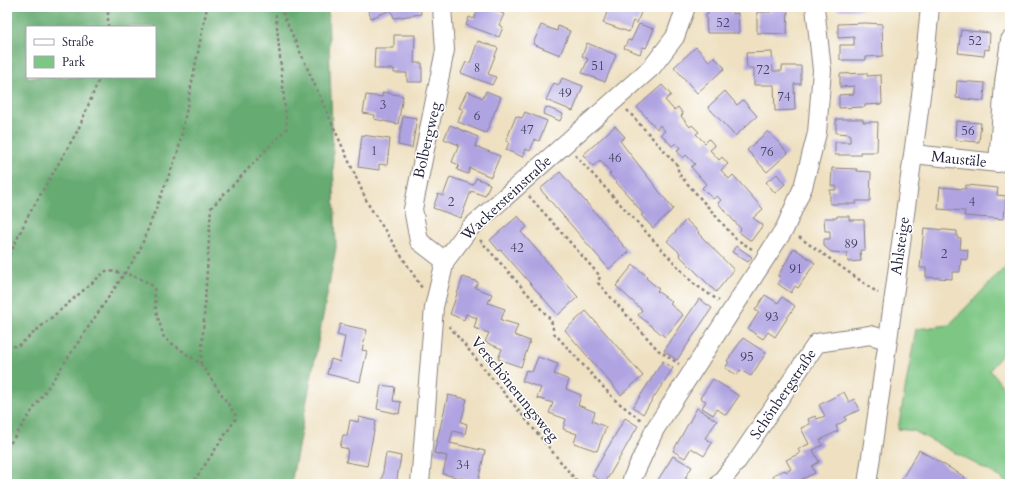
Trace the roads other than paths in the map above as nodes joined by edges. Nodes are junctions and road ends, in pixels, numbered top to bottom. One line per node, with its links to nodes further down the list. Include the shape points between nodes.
1 (442, 7): 8 (street, Bolbergweg, via 445,50 413,209 419,241)
2 (815, 7): 11 (street, via 822,70 817,133 803,187 785,228 767,258 655,430 632,479)
3 (930, 7): 7 (street, Ahlsteige)
4 (681, 9): 8 (street, Wackersteinstraße, via 674,37 652,67 470,228)
5 (1010, 40): 6 (street, Maustäle)
6 (1007, 83): 7 (street, Maustäle, via 998,162)
7 (913, 154): 9 (street, Ahlsteige)
8 (445, 261): 10 (street, Wackersteinstraße, via 434,307)
9 (888, 340): 12 (street, Schönbergstraße, via 870,335 816,343 738,460); 13 (street, Ahlsteige)
10 (420, 484)
11 (633, 484)
12 (719, 484)
13 (867, 484)

